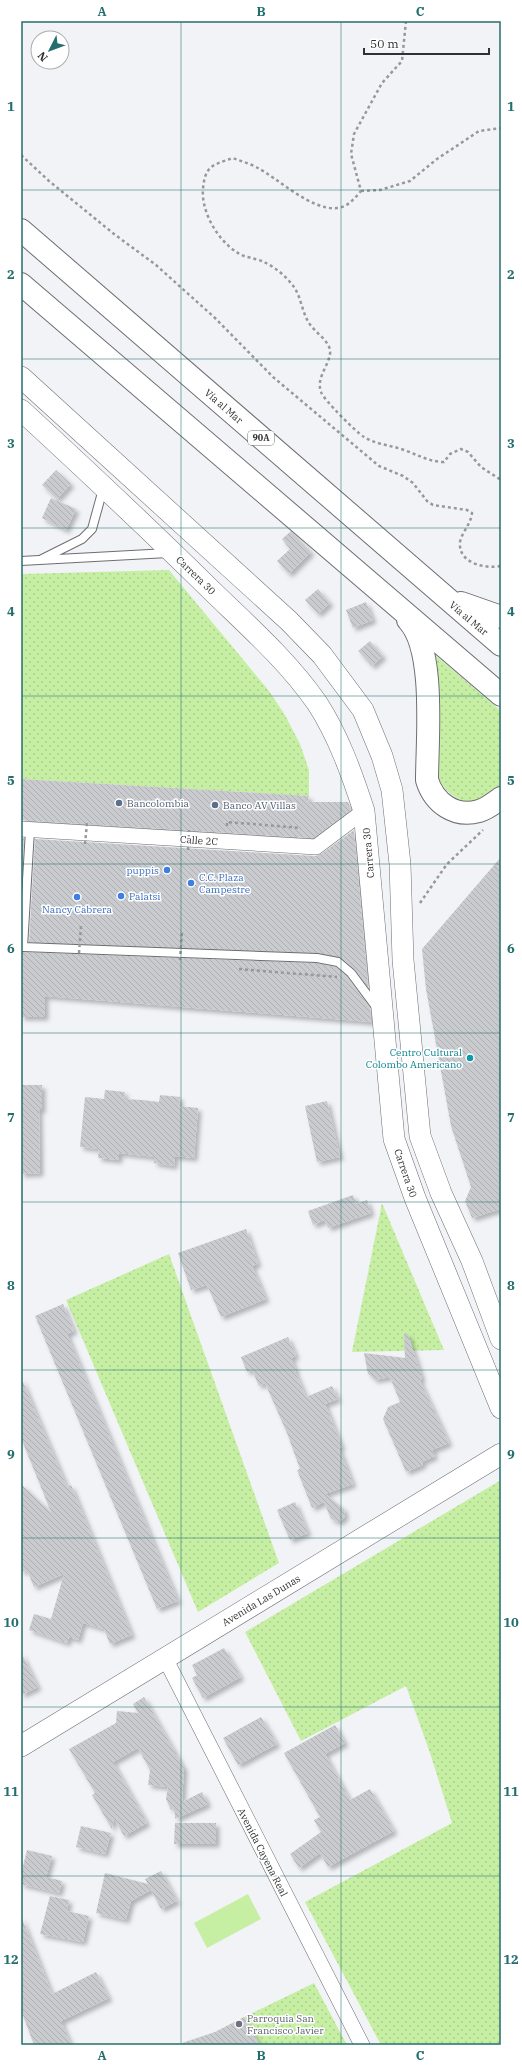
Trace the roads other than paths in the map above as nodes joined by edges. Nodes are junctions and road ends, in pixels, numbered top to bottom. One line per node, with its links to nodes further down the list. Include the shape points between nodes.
1 (21, 230): 9 (highway, Vía al Mar / 90A)
2 (21, 284): 10 (highway)
3 (21, 377): 18 (main road, via 294,627 322,655 363,710 382,756 392,790 400,864 402,929 420,1136)
4 (21, 410): 5 (main road, Carrera 30)
5 (103, 486): 6 (main road, Carrera 30); 8 (lane, via 92,528 82,539)
6 (173, 553): 8 (lane); 15 (main road, Carrera 30, via 300,679 318,704 334,734)
7 (21, 561): 8 (lane)
8 (37, 561)
9 (423, 579): 11 (highway, via 460,602); 12 (highway, Vía al Mar / 90A)
10 (379, 590): 13 (highway); 14 (highway, via 411,623 424,653 427,780 432,793 446,806 466,813 480,811)
11 (501, 617)
12 (501, 645)
13 (501, 695)
14 (501, 798)
15 (364, 811): 16 (street, Calle 2C, via 316,847); 17 (main road, Carrera 30)
16 (26, 829): 17 (lane, via 23,947 309,958 338,962 351,973)
17 (382, 1015): 19 (main road, Carrera 30, via 394,1139 415,1198)
18 (501, 1339)
19 (501, 1408)
20 (501, 1454): 21 (main road, Avenida Las Dunas)
21 (164, 1658): 22 (main road, Avenida Las Dunas); 23 (street, Avenida Cayena Real)
22 (21, 1746)
23 (362, 2045)

